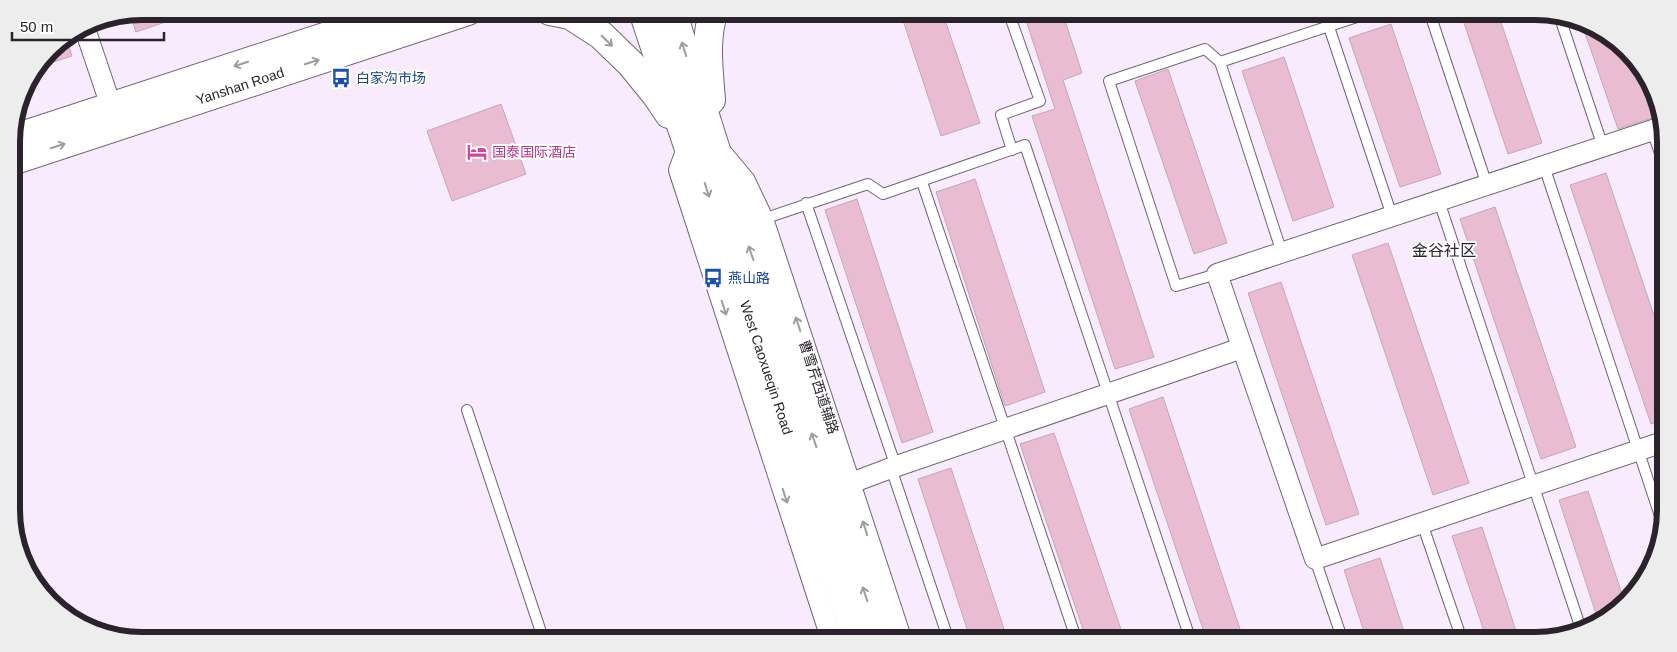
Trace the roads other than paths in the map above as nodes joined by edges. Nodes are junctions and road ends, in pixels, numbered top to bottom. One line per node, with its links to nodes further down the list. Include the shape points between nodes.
1 (376, 20): 14 (main road, Yanshan Road, one-way to 14)
2 (441, 20): 20 (main road, Yanshan Road, one-way to 2)
3 (578, 20): 17 (main road, one-way to 17, via 601,35 631,64)
4 (647, 20): 17 (main road, West Caoxueqin Road)
5 (674, 20): 17 (main road, West Caoxueqin Road, one-way to 5)
6 (711, 20): 17 (main road)
7 (1011, 20): 19 (lane, via 1040,101 1000,115)
8 (1349, 20): 11 (lane)
9 (1433, 20): 23 (lane)
10 (1562, 23): 18 (lane)
11 (1329, 27): 13 (lane); 26 (lane)
12 (87, 34): 14 (street)
13 (1220, 62): 28 (lane); 29 (lane, via 1205,49 1109,81 1176,286)
14 (110, 106): 16 (main road, Yanshan Road)
15 (1656, 129): 18 (street)
16 (20, 136)
17 (701, 145): 27 (street, 曹雪芹西道辅路, via 746,181); 38 (main road, West Caoxueqin Road, one-way to 17); 44 (main road, West Caoxueqin Road, one-way to 44, via 699,164)
18 (1603, 147): 21 (street)
19 (1012, 150): 22 (lane); 31 (lane, via 1024,145)
20 (20, 158)
21 (1544, 166): 23 (street); 35 (lane)
22 (922, 182): 25 (lane, via 883,194 868,184); 33 (lane)
23 (1487, 185): 24 (street)
24 (1439, 201): 26 (street); 37 (lane)
25 (806, 204): 27 (lane); 36 (lane)
26 (1392, 216): 28 (street)
27 (763, 219): 38 (street, 曹雪芹西道辅路, one-way to 27)
28 (1282, 253): 29 (street)
29 (1217, 274): 30 (street)
30 (1242, 348): 31 (street); 41 (street)
31 (1108, 394): 33 (street); 49 (lane)
32 (467, 410): 43 (lane)
33 (1006, 429): 36 (street); 48 (lane)
34 (1657, 444): 35 (street)
35 (1638, 450): 37 (street); 39 (lane)
36 (894, 467): 38 (street); 47 (lane)
37 (1533, 485): 40 (street); 42 (lane)
38 (842, 490): 45 (main road, West Caoxueqin Road, one-way to 38); 46 (street, 曹雪芹西道辅路, one-way to 38)
39 (1657, 507)
40 (1422, 523): 41 (street); 51 (lane)
41 (1314, 558): 50 (lane)
42 (1579, 624)
43 (541, 632)
44 (842, 632)
45 (879, 632)
46 (898, 632)
47 (946, 632)
48 (1074, 632)
49 (1188, 632)
50 (1340, 632)
51 (1459, 632)

